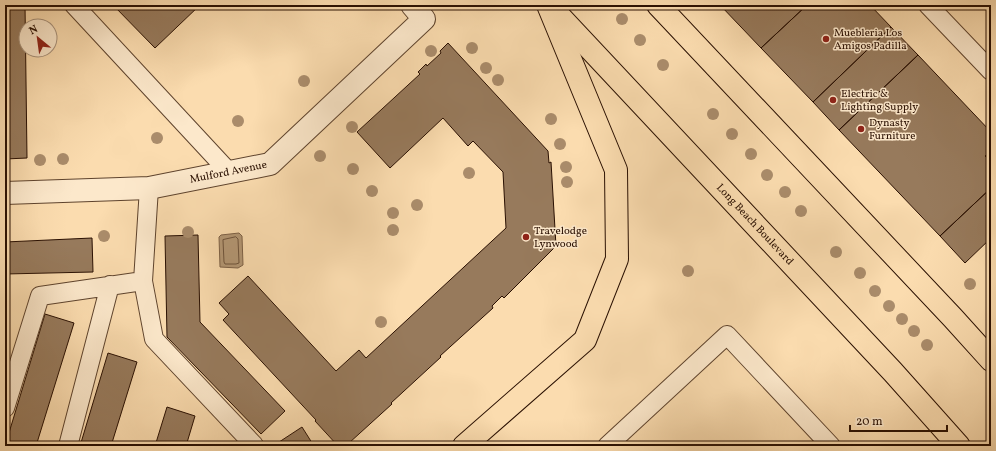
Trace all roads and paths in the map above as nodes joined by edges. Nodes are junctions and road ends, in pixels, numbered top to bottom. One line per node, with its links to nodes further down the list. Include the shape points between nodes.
1 (74, 5): 7 (lane)
2 (412, 5): 7 (street, Mulford Avenue, via 424,19 270,164)
3 (548, 5): 16 (main road, via 616,170 617,259 585,340); 19 (main road, Long Beach Boulevard, via 894,372)
4 (658, 5): 12 (main road)
5 (928, 5): 6 (lane)
6 (991, 71)
7 (229, 172): 8 (street, Mulford Avenue)
8 (149, 188): 9 (street, Mulford Avenue); 10 (lane)
9 (5, 193)
10 (143, 281): 11 (lane); 15 (lane, via 154,340)
11 (110, 285): 13 (lane, via 40,296); 14 (lane)
12 (991, 360)
13 (5, 408)
14 (68, 446)
15 (253, 446)
16 (464, 446)
17 (607, 446): 18 (lane, via 727,335)
18 (831, 446)
19 (959, 446)

